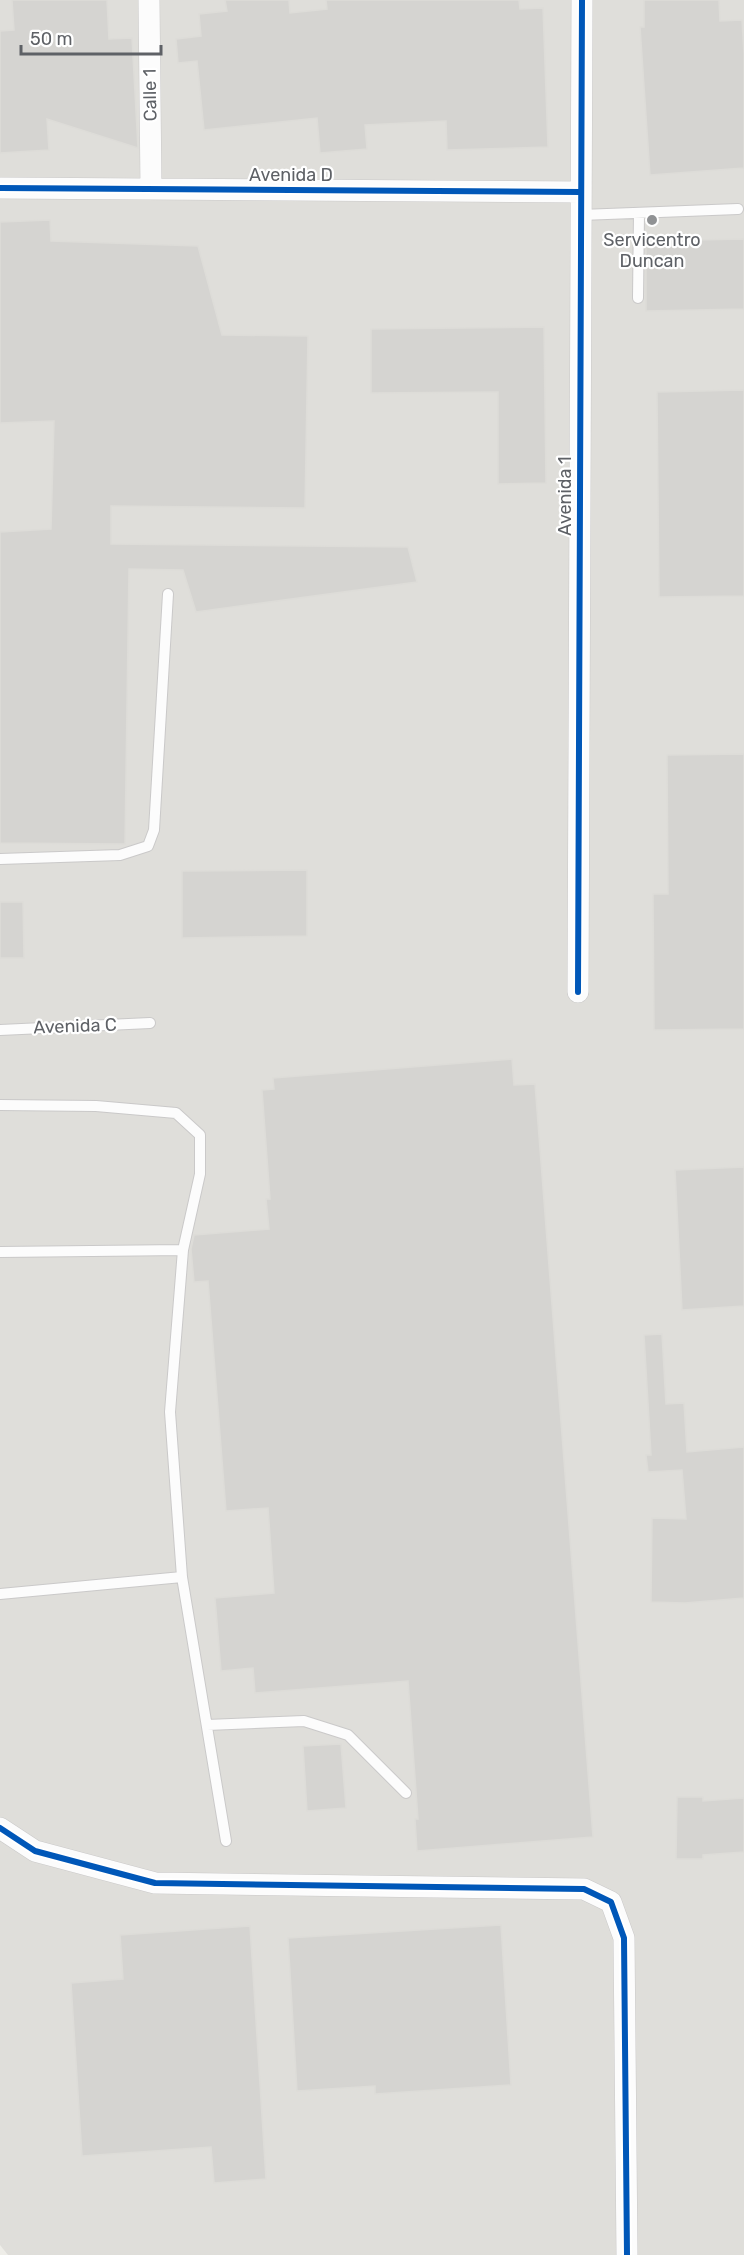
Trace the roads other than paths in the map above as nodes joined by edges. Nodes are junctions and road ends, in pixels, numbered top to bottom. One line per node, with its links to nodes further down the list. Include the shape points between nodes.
1 (149, 0): 4 (street, Calle 1)
2 (582, 0): 5 (street, Avenida 1)
3 (0, 188): 4 (street, Avenida D)
4 (151, 189): 5 (street, Avenida D)
5 (582, 192): 8 (street, Avenida 1)
6 (738, 209): 7 (lane)
7 (639, 214): 8 (lane); 9 (lane)
8 (581, 215): 12 (street, Avenida 1)
9 (638, 298)
10 (168, 594): 11 (lane, via 154,830 148,846 120,855)
11 (0, 859)
12 (578, 992)
13 (150, 1023): 14 (lane, Avenida C)
14 (0, 1030)
15 (0, 1105): 16 (lane, via 96,1106 176,1113 200,1135 200,1174)
16 (183, 1250): 17 (lane); 18 (lane, via 170,1412)
17 (0, 1252)
18 (182, 1577): 19 (lane); 20 (lane)
19 (0, 1594)
20 (207, 1725): 21 (lane, via 304,1721 348,1735); 23 (lane)
21 (406, 1793)
22 (0, 1828): 24 (street, via 35,1851 155,1883 584,1889 611,1902 624,1938)
23 (226, 1840)
24 (627, 2255)

